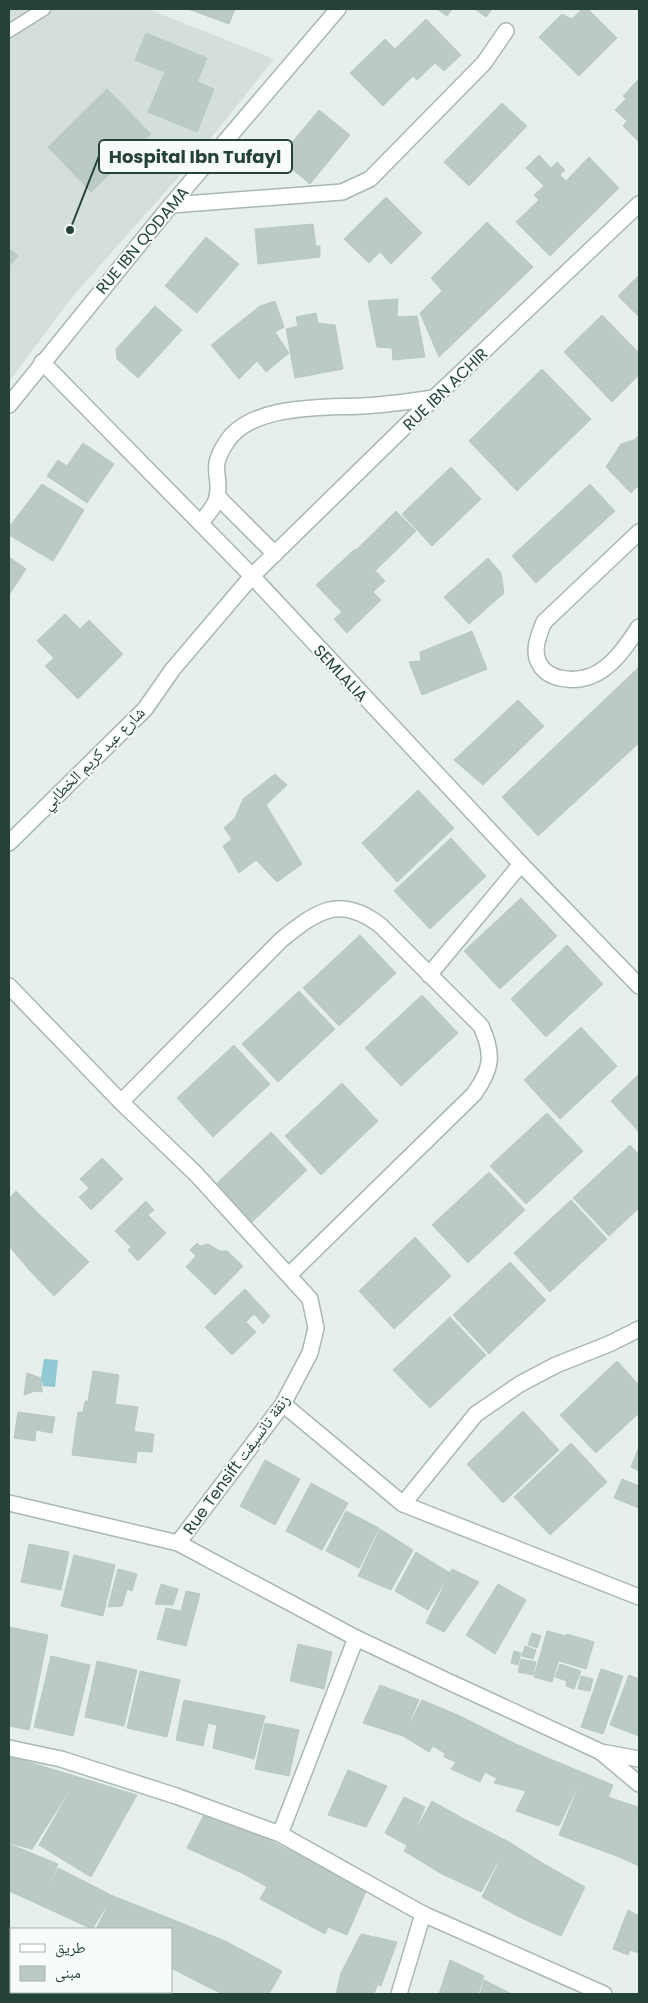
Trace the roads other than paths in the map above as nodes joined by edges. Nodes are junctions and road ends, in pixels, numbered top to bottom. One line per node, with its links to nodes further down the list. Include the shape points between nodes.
1 (44, 9): 3 (lane)
2 (338, 9): 6 (street, RUE IBN QODAMA)
3 (9, 31)
4 (506, 31): 6 (street, via 484,63 370,179 356,188 342,192)
5 (639, 204): 8 (street, RUE IBN ACHIR)
6 (171, 205): 7 (street, RUE IBN QODAMA)
7 (42, 362): 9 (street, RUE IBN QODAMA); 11 (street, SEMLALIA)
8 (434, 398): 10 (street, via 363,406 294,408 259,419 234,434 219,453 215,466); 13 (street, RUE IBN ACHIR)
9 (9, 406)
10 (217, 496): 11 (street, via 214,507); 13 (street)
11 (200, 523): 14 (street, SEMLALIA)
12 (637, 540): 15 (street, via 544,622 537,639 539,663 557,677 576,680 592,676 610,664)
13 (275, 554): 14 (street, RUE IBN ACHIR)
14 (252, 576): 16 (street, شارع عبد كريم الخطابي, via 173,669 144,709); 17 (street, SEMLALIA)
15 (639, 627)
16 (9, 843)
17 (521, 864): 18 (street); 20 (street, SEMLALIA)
18 (429, 975): 21 (street, via 366,914 348,907 325,911 303,922 281,940); 22 (street, via 481,1026 488,1042 490,1060 487,1076 474,1094)
19 (9, 986): 21 (street)
20 (639, 986)
21 (121, 1102): 22 (street, via 196,1174)
22 (289, 1275): 24 (street, Rue Tensift زنقة تانسيفت, via 310,1299 316,1328 310,1353)
23 (639, 1329): 26 (street, via 556,1365 520,1384 476,1414)
24 (283, 1404): 26 (street); 27 (street, Rue Tensift زنقة تانسيفت)
25 (9, 1503): 27 (street)
26 (403, 1504): 28 (street)
27 (178, 1544): 29 (street)
28 (639, 1597)
29 (356, 1638): 31 (street); 34 (street)
30 (9, 1748): 34 (street, via 60,1759 168,1793)
31 (601, 1752): 32 (street); 33 (street)
32 (639, 1759)
33 (639, 1784)
34 (280, 1834): 35 (street)
35 (423, 1914): 36 (street); 37 (street)
36 (399, 1994)
37 (604, 1994)

